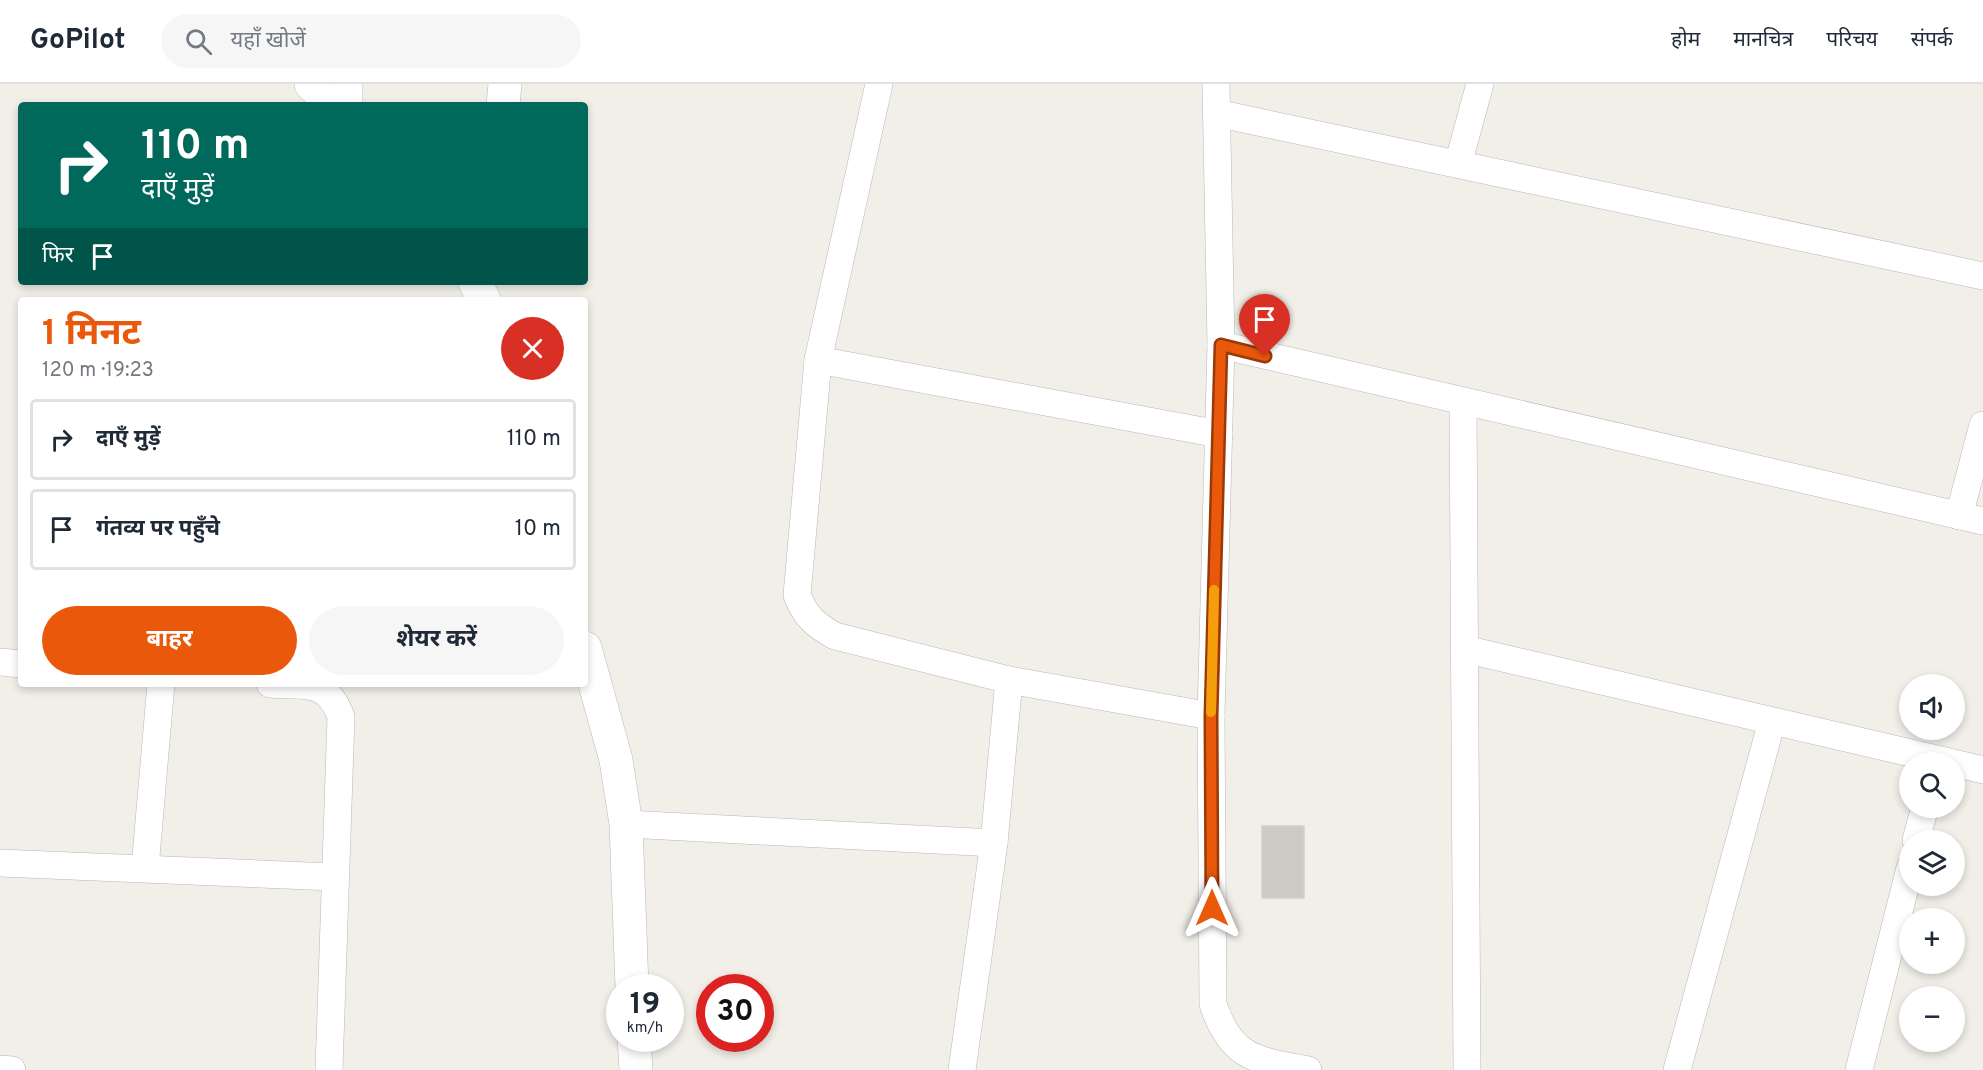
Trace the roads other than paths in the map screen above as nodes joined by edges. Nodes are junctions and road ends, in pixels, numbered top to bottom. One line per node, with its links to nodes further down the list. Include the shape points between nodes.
1 (311, 84): 7 (street)
2 (349, 84): 8 (street)
3 (505, 84): 9 (street)
4 (879, 84): 14 (street)
5 (1216, 84): 10 (street)
6 (1480, 84): 11 (street)
7 (330, 102)
8 (349, 102)
9 (503, 102)
10 (1216, 113): 11 (street); 13 (street)
11 (1458, 164): 12 (street)
12 (1983, 276)
13 (1221, 345): 15 (street); 17 (street)
14 (818, 360): 17 (street); 23 (street, via 797,595 804,613 817,627 835,636)
15 (1463, 401): 18 (street); 19 (street)
16 (1983, 425): 18 (street)
17 (1219, 434): 26 (street)
18 (1971, 518)
19 (1464, 649): 27 (street); 45 (street)
20 (588, 659): 31 (street, via 616,760)
21 (0, 662): 22 (street)
22 (18, 664)
23 (1009, 680): 26 (street); 32 (street)
24 (161, 687): 34 (street)
25 (317, 687): 35 (street, via 335,700 341,717)
26 (1211, 716): 44 (street, via 1213,1004 1220,1026 1245,1054)
27 (1772, 721): 28 (street); 46 (street)
28 (1902, 752)
29 (1965, 766): 30 (street)
30 (1983, 770)
31 (626, 824): 32 (street); 37 (street)
32 (994, 843): 43 (street)
33 (0, 863): 34 (street)
34 (146, 868): 35 (street)
35 (334, 877): 41 (street)
36 (1903, 896): 47 (street)
37 (632, 974)
38 (635, 1052): 42 (street)
39 (0, 1069): 40 (street)
40 (12, 1070)
41 (329, 1070)
42 (636, 1070)
43 (962, 1070)
44 (1308, 1070)
45 (1467, 1070)
46 (1677, 1070)
47 (1859, 1070)

